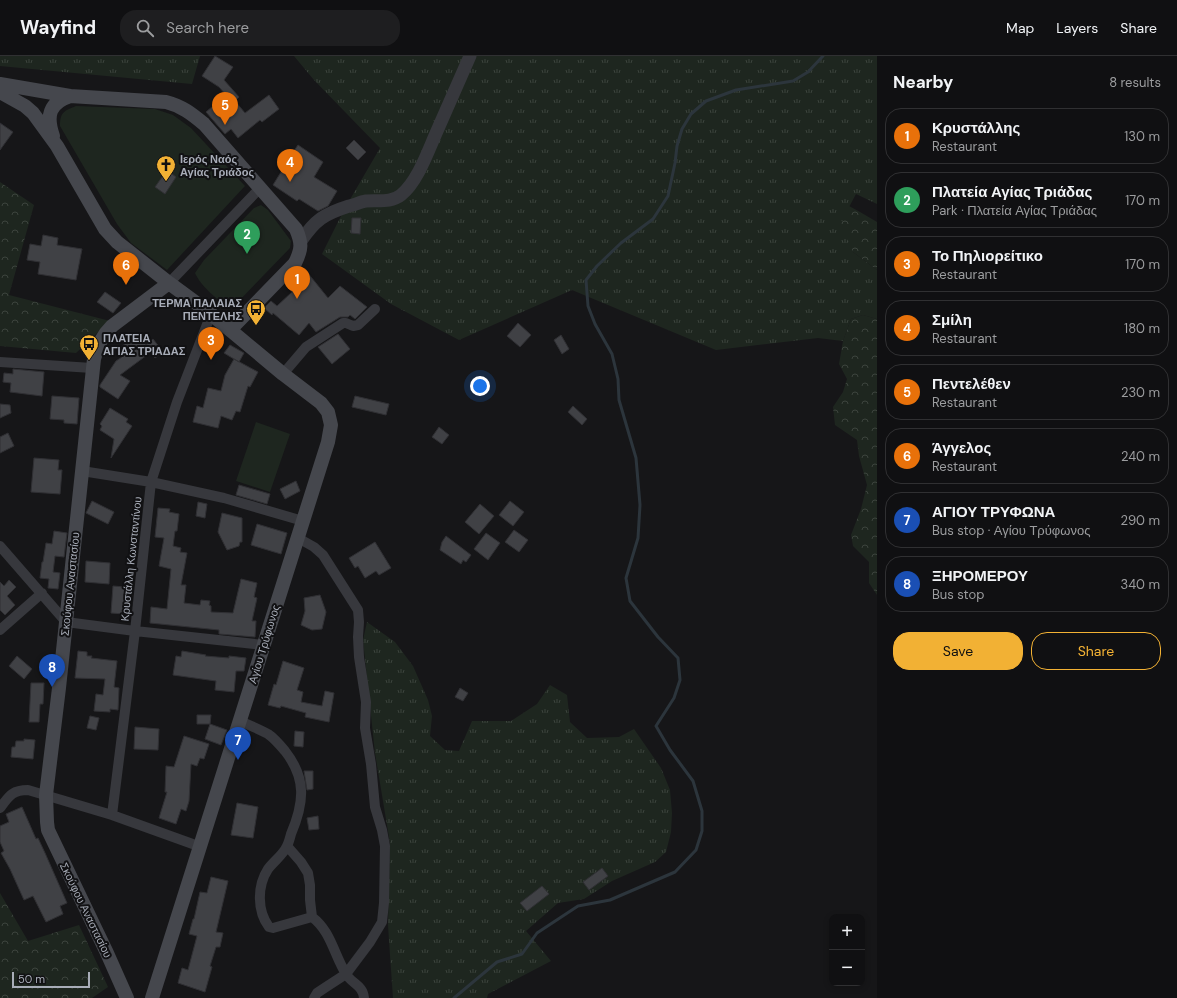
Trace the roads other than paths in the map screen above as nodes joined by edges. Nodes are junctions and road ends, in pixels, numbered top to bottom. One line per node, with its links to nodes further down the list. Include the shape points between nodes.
1 (470, 56): 7 (street, via 422,165 401,195 387,201 364,202 327,214 312,225)
2 (0, 84): 4 (main road)
3 (0, 92): 5 (main road, via 33,113)
4 (70, 96): 5 (main road, via 56,103 49,114); 6 (main road, via 176,104 204,124)
5 (56, 146): 8 (main road, Αγίου Τρύφωνος, via 105,229)
6 (260, 188): 7 (main road, via 296,229); 8 (street)
7 (301, 241): 11 (main road, via 295,263)
8 (169, 283): 10 (main road, Αγίου Τρύφωνος); 13 (main road, Σκούφου Αναστασίου, via 112,326 98,345)
9 (375, 309): 14 (street, via 358,325 343,323 306,347)
10 (211, 314): 11 (main road, Αγίου Τρύφωνος); 16 (street, Κρυστάλλη Κωνσταντίνου)
11 (230, 330): 14 (main road, Αγίου Τρύφωνος)
12 (0, 362): 13 (street)
13 (92, 368): 15 (main road, Σκούφου Αναστασίου)
14 (282, 374): 17 (main road, Αγίου Τρύφωνος, via 321,403 328,412 331,425)
15 (82, 471): 16 (street); 21 (main road, Σκούφου Αναστασίου)
16 (151, 482): 17 (street, via 224,498); 23 (street, Κρυστάλλη Κωνσταντίνου)
17 (303, 521): 18 (main road, Αγίου Τρύφωνος)
18 (298, 538): 24 (main road, Αγίου Τρύφωνος); 32 (street, via 323,555 358,610 359,657 366,702 366,728 375,807 385,846 382,922)
19 (0, 546): 20 (street)
20 (42, 593): 21 (street); 22 (street)
21 (66, 622): 23 (street); 26 (main road, Σκούφου Αναστασίου)
22 (0, 630)
23 (135, 631): 24 (street); 28 (street, Κρυστάλλη Κωνσταντίνου)
24 (264, 645): 25 (main road, Αγίου Τρύφωνος)
25 (240, 721): 29 (street, via 268,734 293,760 299,775 302,791 300,804); 30 (main road, Αγίου Τρύφωνος)
26 (46, 795): 27 (street, via 19,790 11,794); 28 (street); 33 (main road, Σκούφου Αναστασίου, via 48,830)
27 (0, 808)
28 (112, 815): 30 (street)
29 (287, 846): 31 (street, via 308,873); 31 (street, via 262,882 259,896 261,909 267,924 273,928)
30 (201, 847): 34 (main road, Αγίου Τρύφωνος)
31 (312, 917): 32 (street, via 326,932)
32 (346, 974): 35 (street, via 326,986); 36 (street, via 360,987)
33 (127, 998)
34 (152, 998)
35 (314, 998)
36 (364, 998)

